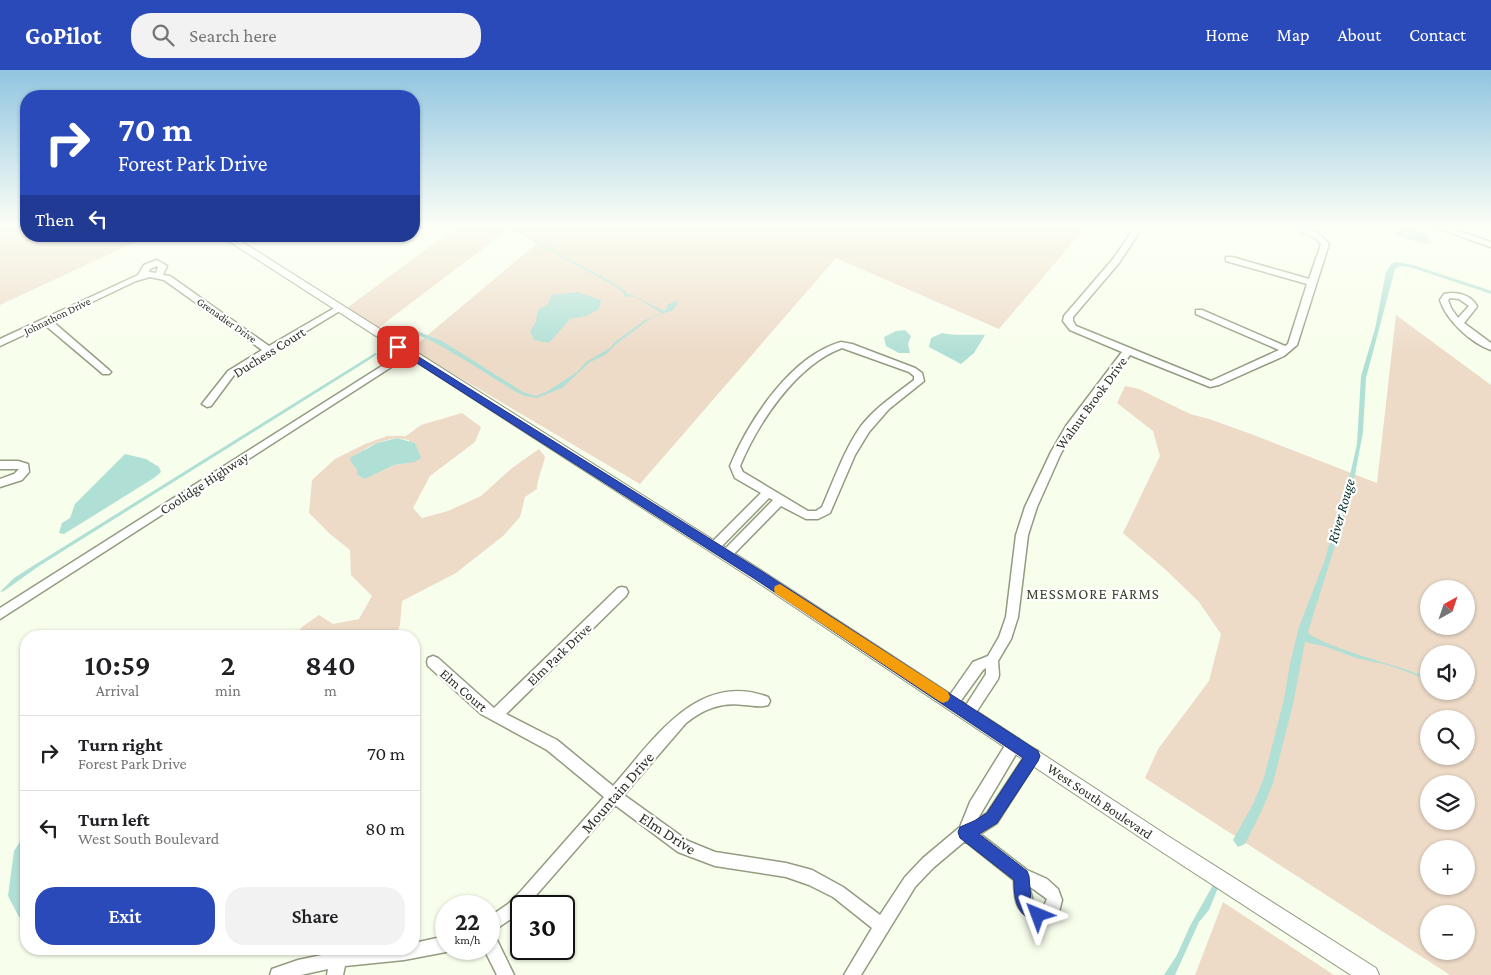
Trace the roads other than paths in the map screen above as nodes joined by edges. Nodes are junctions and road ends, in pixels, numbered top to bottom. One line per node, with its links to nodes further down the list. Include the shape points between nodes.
1 (147, 269): 7 (street, Johnathon Drive)
2 (159, 269): 7 (street, Johnathon Drive)
3 (278, 269): 9 (main road, West South Boulevard)
4 (1108, 269): 17 (street, Walnut Brook Drive, via 1068,318 1070,325 1077,330)
5 (1264, 269): 8 (street)
6 (1316, 269): 8 (street)
7 (151, 275): 11 (street, Johnathon Drive); 15 (street, Grenadier Drive, via 167,278)
8 (1312, 283): 16 (street, via 1294,342)
9 (340, 309): 15 (street, Duchess Court); 18 (main road, West South Boulevard)
10 (1199, 312): 16 (street)
11 (46, 321): 13 (street, Johnathon Drive); 19 (street)
12 (1460, 323): 14 (street)
13 (0, 344)
14 (1491, 347)
15 (269, 350): 20 (street, Duchess Court, via 232,373)
16 (1287, 350): 17 (street, via 1210,384)
17 (1128, 351): 28 (street, Walnut Brook Drive, via 1060,443 1044,476 1022,534 1009,629)
18 (407, 353): 25 (main road, West South Boulevard); 27 (street, Coolidge Highway)
19 (106, 372)
20 (207, 404)
21 (0, 465): 22 (street, via 18,464 24,467 24,472)
22 (0, 483)
23 (768, 493): 24 (street); 24 (street, via 739,476 736,464 767,408 807,366 834,347 846,345 919,375 917,384 885,407 859,438 823,512 806,515); 25 (street)
24 (780, 500): 25 (street)
25 (720, 551): 33 (main road, West South Boulevard)
26 (622, 592): 35 (street, Elm Park Drive)
27 (0, 614)
28 (992, 660): 30 (street, Walnut Brook Drive, via 978,666); 31 (street, Walnut Brook Drive, via 993,675)
29 (433, 662): 35 (street, Elm Court)
30 (969, 679): 31 (street); 33 (street, Walnut Brook Drive)
31 (984, 688): 34 (street, Walnut Brook Drive)
32 (762, 701): 38 (street, Mountain Drive, via 728,698 707,702 690,711)
33 (952, 702): 34 (main road, West South Boulevard)
34 (968, 713): 36 (main road, West South Boulevard)
35 (496, 716): 38 (street, Elm Drive, via 552,745)
36 (1014, 744): 37 (main road, West South Boulevard); 39 (street, via 975,807)
37 (1033, 756): 39 (street, via 992,818); 52 (main road, West South Boulevard)
38 (614, 796): 41 (street, Mountain Drive, via 526,896); 42 (street, Elm Drive, via 675,842 694,852 812,878 838,892)
39 (965, 832): 40 (street); 42 (street, via 918,872)
40 (1022, 876)
41 (500, 918)
42 (882, 926): 51 (street)
43 (435, 947): 44 (street)
44 (420, 949)
45 (333, 955): 48 (street)
46 (339, 955): 49 (street)
47 (498, 960): 50 (street)
48 (278, 975)
49 (335, 975)
50 (506, 975)
51 (852, 975)
52 (1369, 975)

